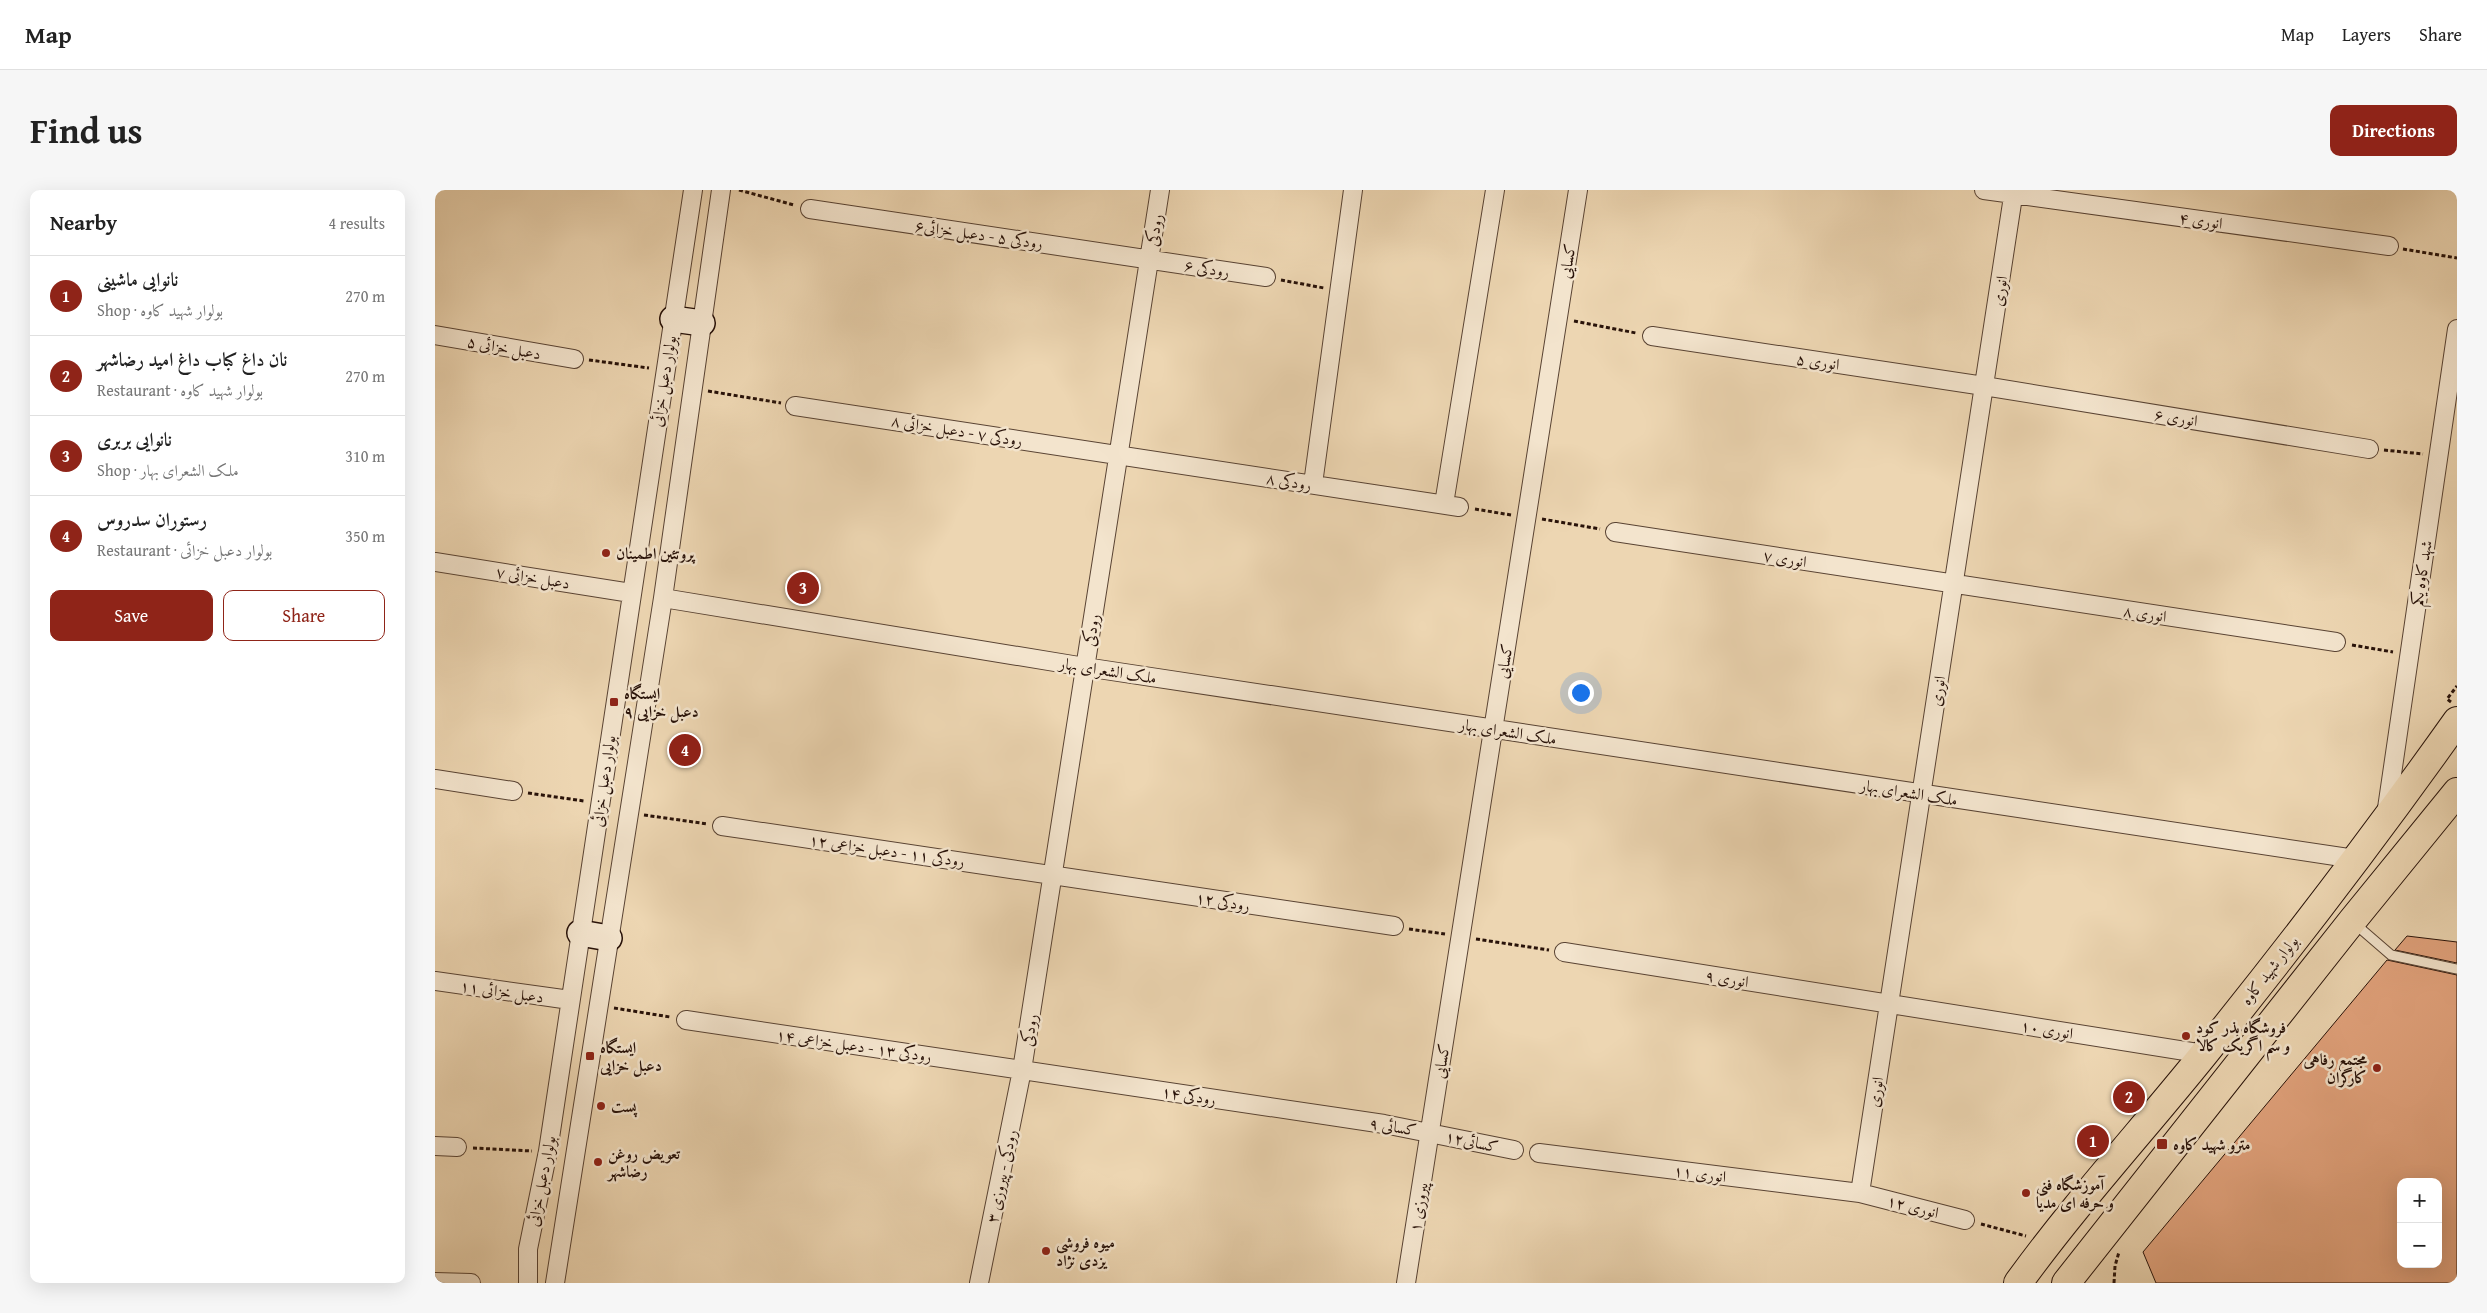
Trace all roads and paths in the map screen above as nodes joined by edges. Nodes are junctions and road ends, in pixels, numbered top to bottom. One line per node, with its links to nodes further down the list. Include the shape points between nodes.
1 (693, 190): 16 (street, بولوار دعبل خزائی)
2 (721, 190): 18 (street, بولوار دعبل خزائی)
3 (739, 190): 10 (path)
4 (1160, 190): 13 (street, رودکی)
5 (1353, 190): 15 (street)
6 (1495, 190): 30 (street, رودکی ۸, via 1452,505)
7 (1578, 190): 17 (street, کسایی)
8 (1984, 190): 9 (street, انوری ۴)
9 (2014, 192): 11 (street, انوری ۴); 24 (street, انوری)
10 (809, 209): 13 (street, رودکی ۵ - دعبل خزائی۶)
11 (2389, 246): 12 (path)
12 (2457, 258)
13 (1149, 259): 14 (street, رودکی ۶); 28 (street, رودکی)
14 (1266, 277): 15 (path)
15 (1340, 291): 30 (street)
16 (673, 318): 18 (street); 23 (street, بولوار دعبل خزائی)
17 (1558, 318): 21 (path); 41 (street, کسایی)
18 (702, 323): 25 (street, بولوار دعبل خزائی)
19 (2457, 329): 29 (street, شهد کاوه یکم)
20 (435, 335): 22 (street, دعبل خزائی ۵)
21 (1651, 336): 24 (street, انوری ۵)
22 (574, 358): 23 (path)
23 (665, 370): 34 (street, بولوار دعبل خزائی)
24 (1984, 386): 27 (street, انوری ۶); 33 (street, انوری)
25 (692, 388): 26 (path); 35 (street, بولوار دعبل خزائی)
26 (795, 406): 28 (street, رودکی ۷ - دعبل خزائی ۸)
27 (2369, 449): 29 (path)
28 (1118, 455): 30 (street, رودکی ۸); 38 (street, رودکی)
29 (2439, 455): 37 (street, شهد کاوه یکم)
30 (1313, 484)
31 (1615, 532): 33 (street, انوری ۷)
32 (435, 562): 34 (street, دعبل خزائی ۷)
33 (1954, 585): 36 (street, انوری ۸); 46 (street, انوری)
34 (631, 593): 47 (street, بولوار دعبل خزائی)
35 (663, 598): 38 (street, ملک الشعرای بهار); 48 (street, بولوار دعبل خزائی)
36 (2336, 642): 37 (path)
37 (2408, 655): 49 (street, شهد کاوه یکم)
38 (1085, 667): 41 (street, ملک الشعرای بهار); 52 (street, رودکی)
39 (2457, 686): 40 (path)
40 (2452, 710): 42 (main road, بولوار شهید کاوه)
41 (1494, 729): 46 (street, ملک الشعرای بهار); 67 (street, کسایی)
42 (2448, 738): 49 (main road, بولوار شهید کاوه)
43 (435, 779): 44 (street)
44 (513, 791): 47 (path)
45 (2457, 792): 53 (main road)
46 (1921, 794): 51 (street, ملک الشعرای بهار); 61 (street, انوری)
47 (599, 803): 55 (street, بولوار دعبل خزائی)
48 (629, 813): 50 (path); 56 (street, بولوار دعبل خزائی)
49 (2386, 818): 51 (main road, بولوار شهید کاوه)
50 (722, 826): 52 (street, رودکی ۱۱ - دعبل خزاعی ۱۲)
51 (2355, 859): 64 (main road, بولوار شهید کاوه)
52 (1053, 875): 54 (street, رودکی ۱۲); 65 (street, رودکی)
53 (2352, 921): 58 (lane, via 2391,955); 76 (main road)
54 (1394, 926)
55 (580, 933): 56 (street); 60 (street, بولوار دعبل خزائی)
56 (609, 938): 62 (street, بولوار دعبل خزائی)
57 (1564, 952): 61 (street, انوری ۹)
58 (2457, 970)
59 (435, 981): 60 (street, دعبل خزائی ۱۱)
60 (570, 1000): 71 (street, بولوار دعبل خزائی)
61 (1889, 1004): 64 (street, انوری ۱۰); 73 (street, انوری)
62 (599, 1006): 63 (path); 80 (street, بولوار دعبل خزائی)
63 (686, 1020): 65 (street, رودکی ۱۳ - دعبل خزاعی ۱۴)
64 (2204, 1054): 75 (main road, بولوار شهید کاوه)
65 (1023, 1070): 66 (street, رودکی ۱۴); 81 (street, رودکی - پیروزی ۳)
66 (1357, 1120): 67 (street, کسائی ۹)
67 (1430, 1132): 70 (street, کسائی۱۲); 82 (street, پیروزی ۱)
68 (435, 1146): 69 (street)
69 (457, 1147): 71 (path)
70 (1514, 1150)
71 (548, 1151): 79 (street, بولوار دعبل خزائی, via 528,1249)
72 (1539, 1153): 73 (street, انوری ۱۱)
73 (1860, 1193): 74 (street, انوری ۱۲)
74 (1965, 1220): 75 (path)
75 (2048, 1242): 83 (main road, بولوار شهید کاوه)
76 (2093, 1249): 84 (main road); 85 (main road)
77 (435, 1282): 78 (street)
78 (471, 1283)
79 (528, 1283)
80 (555, 1283)
81 (979, 1283)
82 (1406, 1283)
83 (2018, 1283)
84 (2066, 1283)
85 (2090, 1283)

